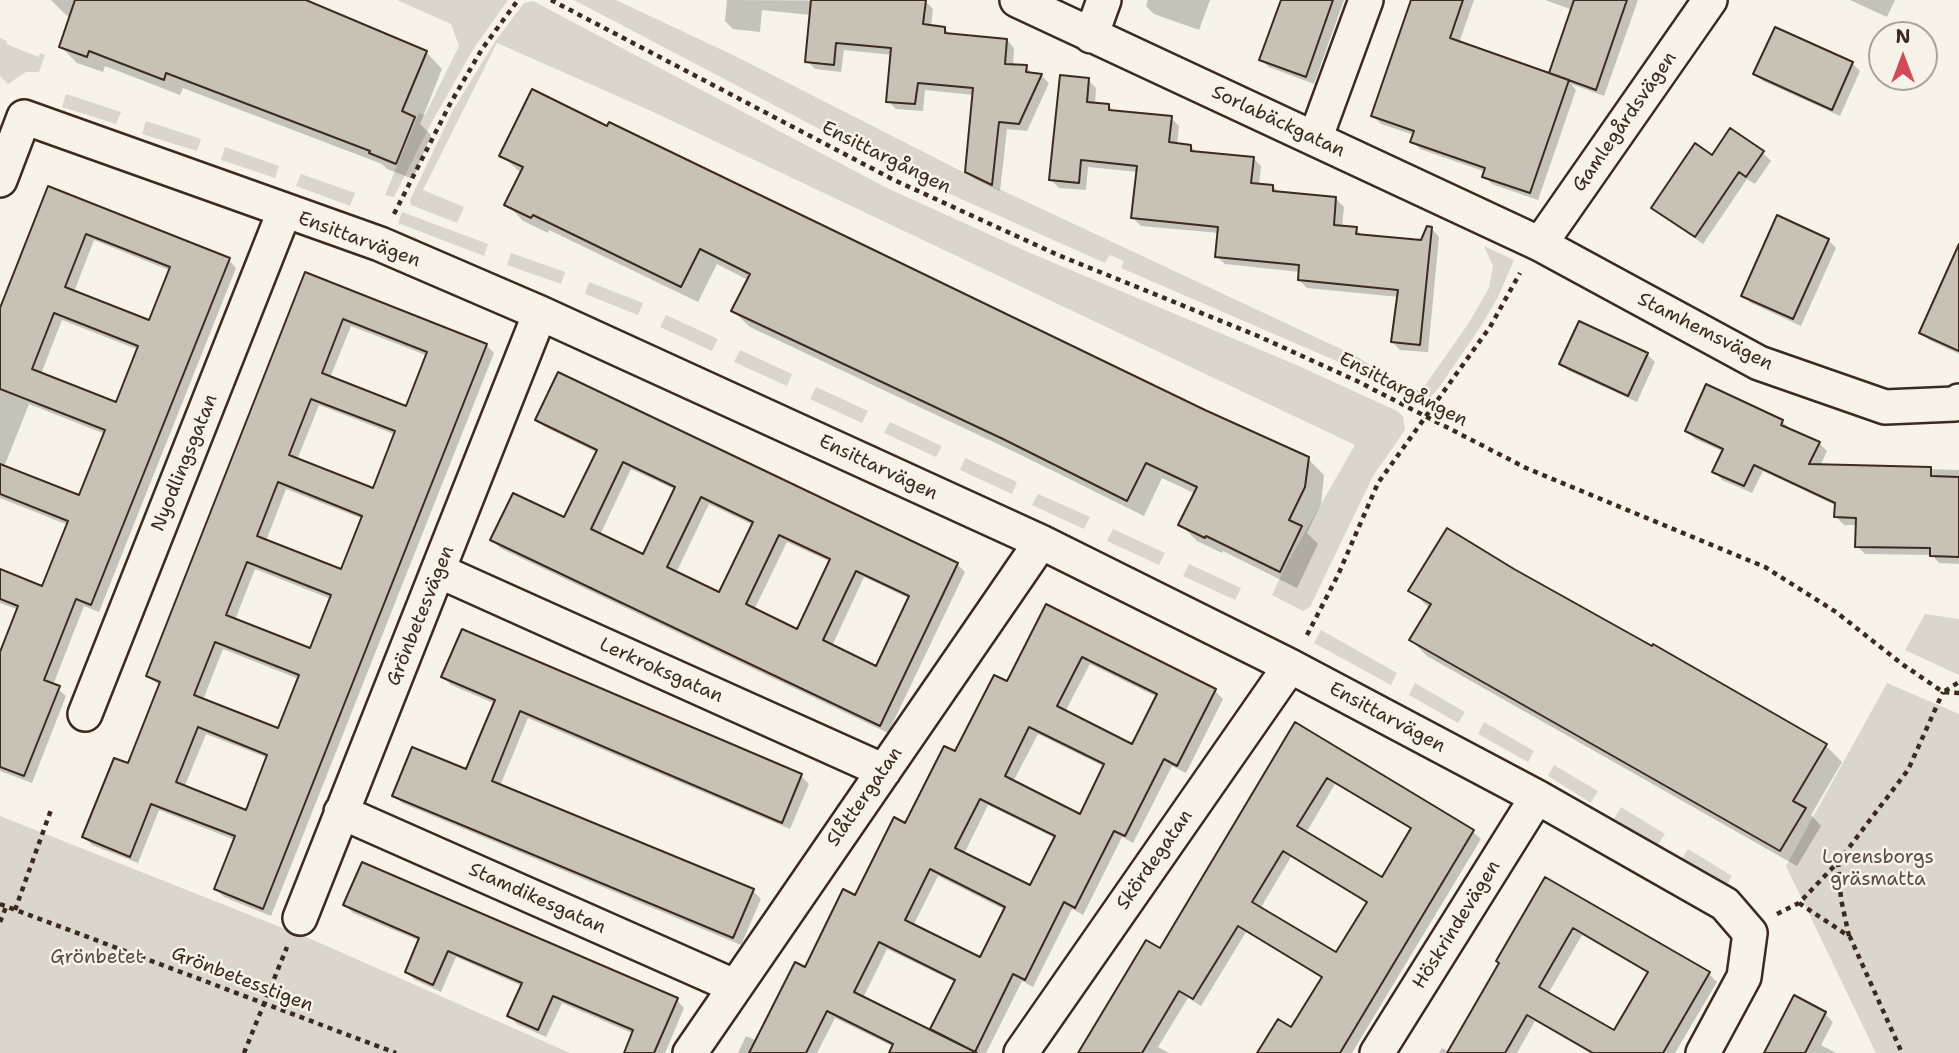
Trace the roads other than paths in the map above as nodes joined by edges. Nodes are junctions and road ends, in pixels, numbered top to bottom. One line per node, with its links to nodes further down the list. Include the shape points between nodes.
1 (1017, 0): 5 (street, Sorlabäckgatan)
2 (1104, 0): 5 (street)
3 (1366, 0): 6 (street)
4 (1710, 0): 9 (street, Gamlegårdsvägen)
5 (1091, 36): 6 (street, Sorlabäckgatan)
6 (1315, 139): 9 (street, Sorlabäckgatan)
7 (0, 180): 8 (street, Ensittarvägen, via 24,117)
8 (284, 212): 10 (street, Ensittarvägen, via 380,244); 15 (street, Nyodlingsgatan)
9 (1540, 244): 11 (street, Stamhemsvägen, via 1759,363 1885,407)
10 (540, 313): 12 (street, Ensittarvägen); 13 (street, Grönbetesvägen)
11 (1959, 401)
12 (1041, 542): 14 (street, Ensittarvägen); 16 (street, Slåttergatan)
13 (439, 571): 16 (street, Lerkroksgatan); 18 (street, Grönbetesvägen)
14 (1290, 666): 17 (street, Ensittarvägen); 22 (street, Skördegatan)
15 (85, 714)
16 (884, 771): 20 (street, Slåttergatan)
17 (1537, 797): 23 (street, Höskrindevägen); 24 (street, Ensittarvägen, via 1726,904 1750,933 1744,977)
18 (341, 812): 19 (street, Grönbetesvägen); 20 (street, Stamdikesgatan)
19 (300, 918)
20 (734, 986): 21 (street, Slåttergatan)
21 (690, 1053)
22 (1021, 1053)
23 (1377, 1053)
24 (1703, 1053)

